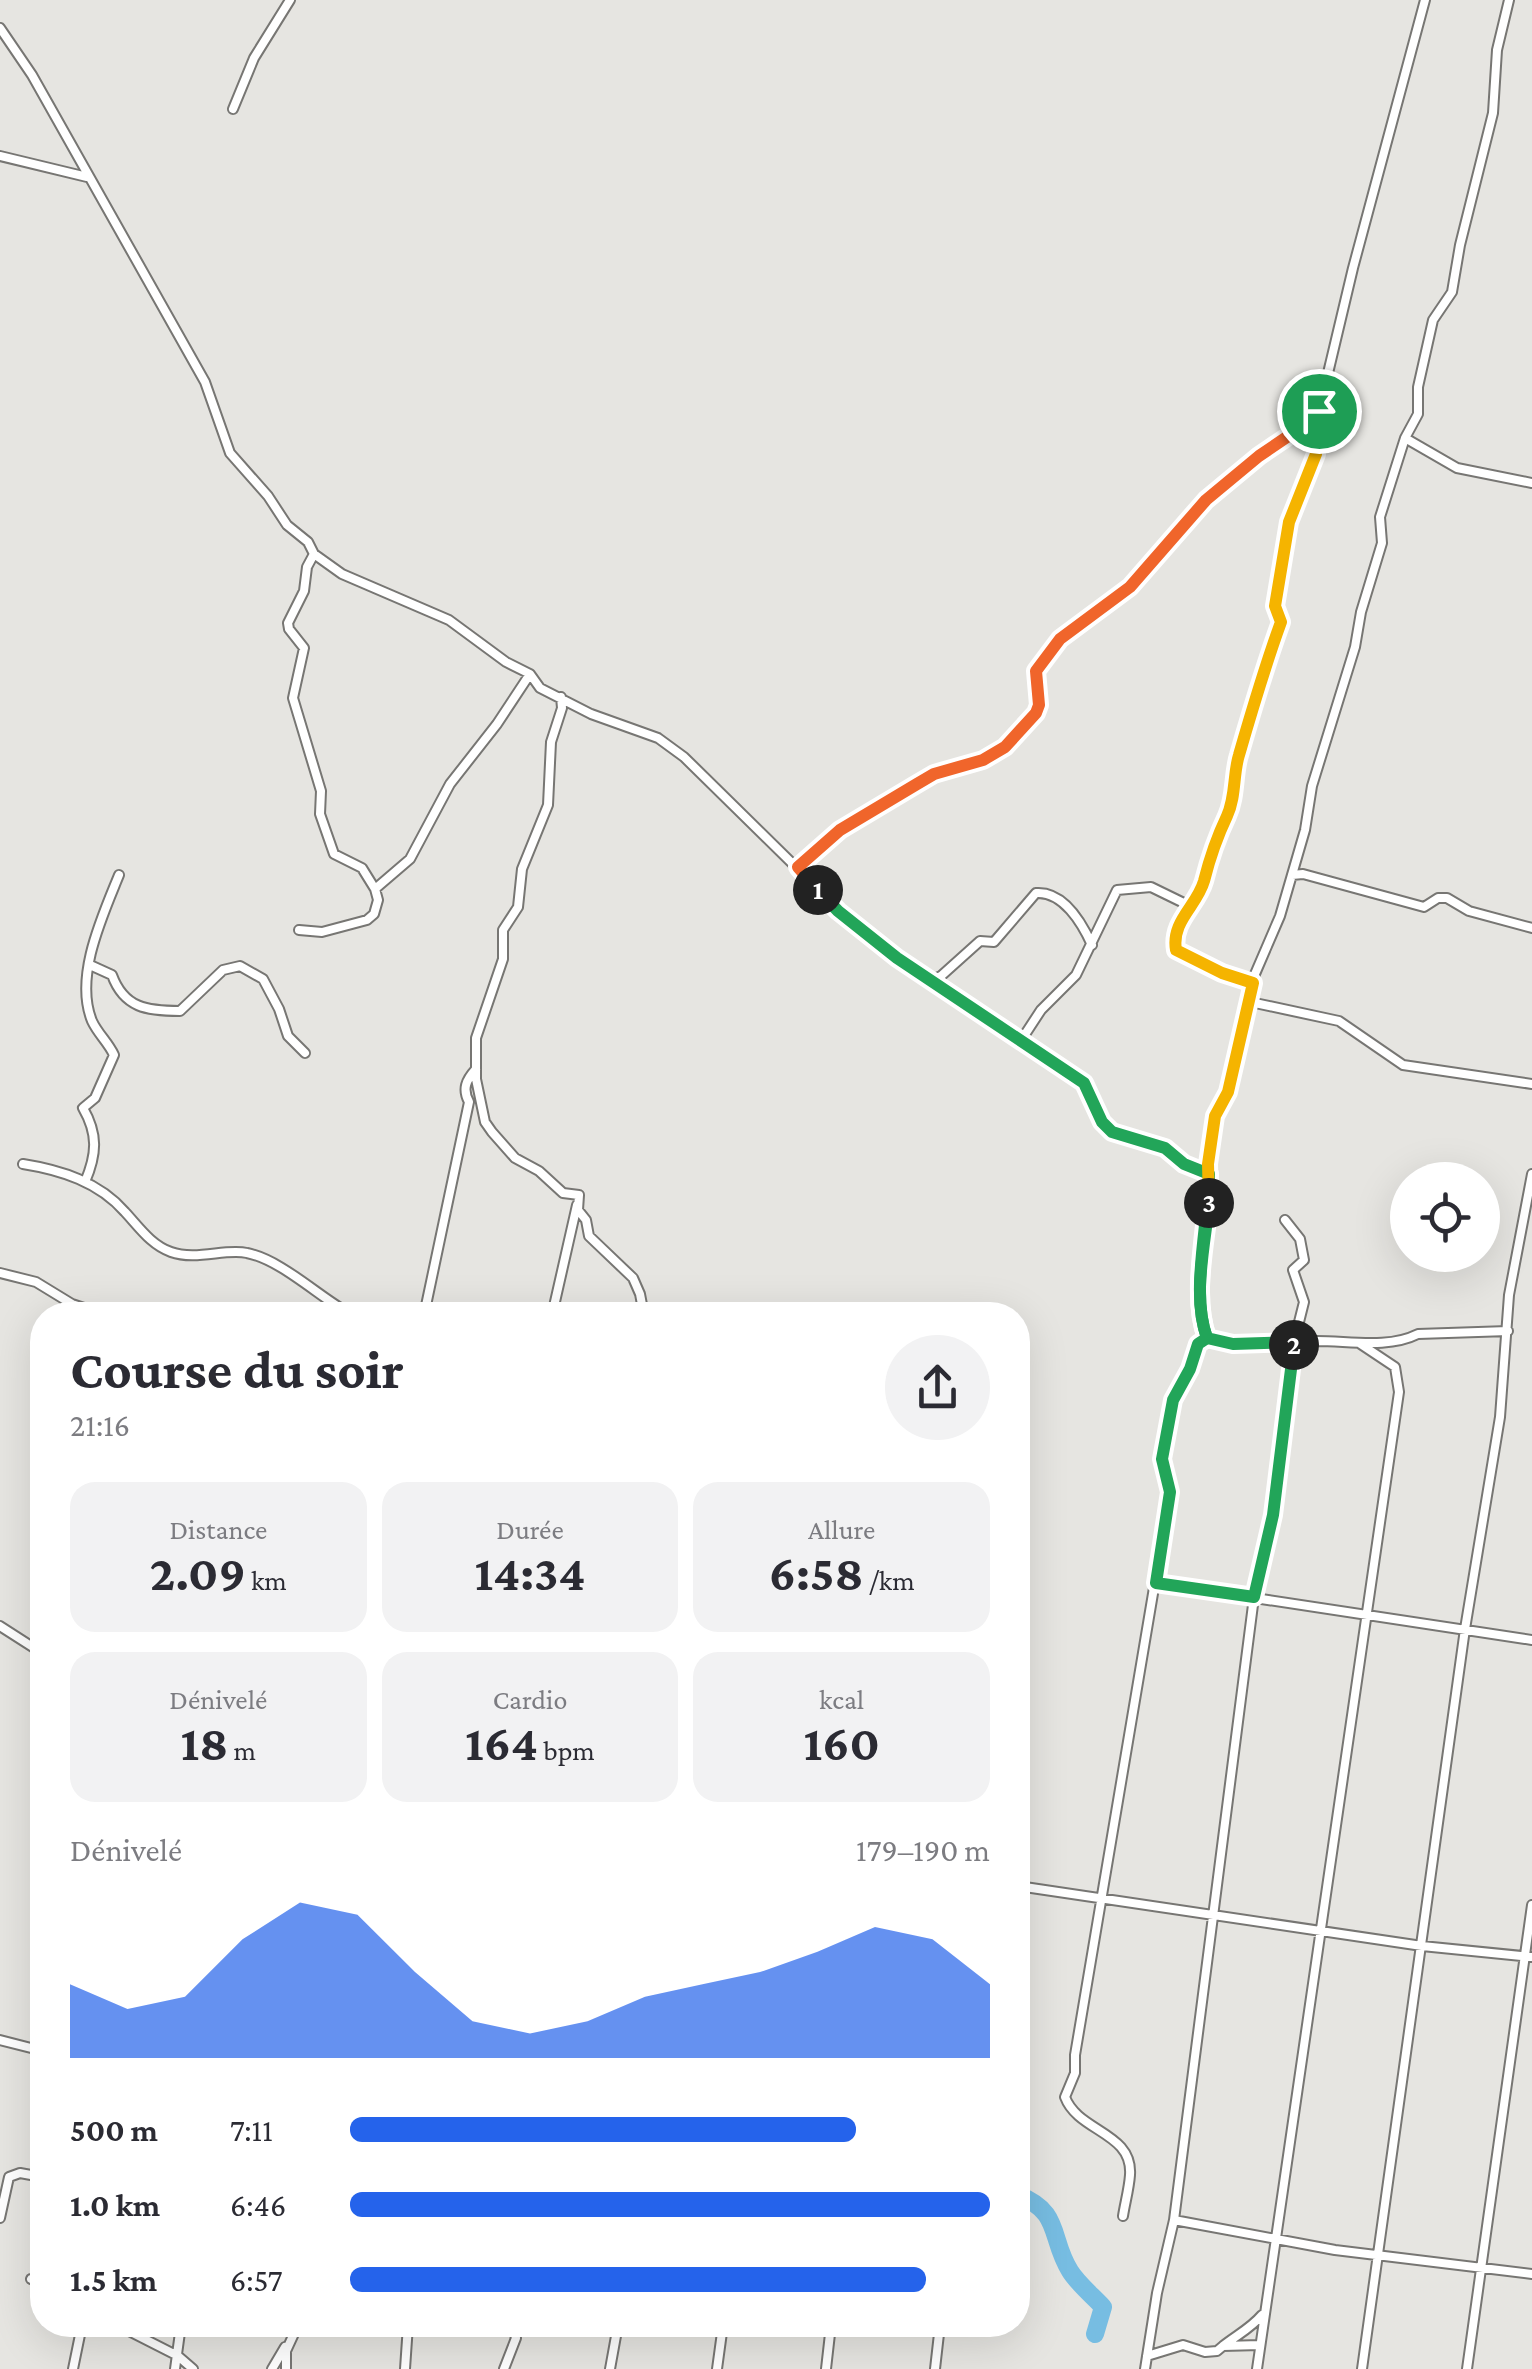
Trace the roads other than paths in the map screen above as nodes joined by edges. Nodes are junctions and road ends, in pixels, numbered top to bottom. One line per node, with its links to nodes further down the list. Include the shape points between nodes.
1 (290, 0): 5 (street, via 254,58)
2 (1424, 0): 8 (street)
3 (1509, 0): 9 (street, via 1493,113 1452,292 1433,320 1418,414)
4 (0, 28): 7 (street)
5 (233, 109)
6 (0, 156): 7 (street)
7 (87, 177): 11 (street, via 205,382 230,453)
8 (1319, 411): 14 (street, via 1206,500 1130,587 1060,639 1036,671 1036,713 1005,747 934,774 840,830); 18 (street, via 1316,454 1289,522 1275,606 1281,622 1237,759 1227,816)
9 (1405, 438): 10 (street, via 1457,468); 16 (street)
10 (1532, 483)
11 (314, 554): 12 (street, via 342,574 449,620); 17 (street, via 288,623 304,648 293,698 332,850 362,868)
12 (530, 674): 13 (street, via 540,688); 17 (street, via 450,784 410,859)
13 (562, 697): 14 (street, via 658,738); 28 (street, via 550,742 548,804 522,869 518,907 503,930 503,958 476,1038)
14 (798, 867): 23 (street, via 862,932)
15 (119, 875): 22 (street)
16 (1292, 876): 19 (street, via 1424,907 1451,899 1463,909); 24 (street)
17 (375, 889): 20 (street, via 378,900 367,920 322,932)
18 (1192, 907): 21 (street, via 1151,887 1117,890); 24 (street, via 1180,922 1176,950)
19 (1532, 928)
20 (299, 930)
21 (1092, 945): 23 (street, via 1084,925 1044,892 994,942 980,941); 26 (street, via 1076,975)
22 (90, 965): 27 (street, via 112,976 129,1003 166,1011 180,1011 223,970 240,966 263,979 288,1036); 33 (street, via 90,1015 114,1054 83,1108 96,1136)
23 (932, 980): 26 (street)
24 (1253, 983): 25 (street)
25 (1249, 998): 29 (street, via 1338,1022 1403,1066); 31 (street, via 1228,1092 1215,1116)
26 (1022, 1039): 31 (street, via 1084,1083 1112,1132 1165,1148)
27 (305, 1054)
28 (476, 1070): 34 (street, via 492,1132 563,1193); 39 (street, via 464,1093 469,1102)
29 (1532, 1084)
30 (24, 1164): 33 (street)
31 (1209, 1174): 43 (street, via 1202,1267)
32 (1532, 1174): 42 (street, via 1508,1295)
33 (85, 1182): 38 (street, via 171,1252 242,1251)
34 (579, 1195): 40 (street); 41 (street, via 588,1236 632,1278)
35 (1286, 1220): 44 (street, via 1304,1260 1294,1270 1304,1302)
36 (0, 1273): 37 (street, via 36,1282)
37 (69, 1302)
38 (331, 1302)
39 (427, 1302)
40 (555, 1302)
41 (642, 1302)
42 (1508, 1330): 45 (street); 50 (street)
43 (1207, 1338): 44 (street); 46 (street, via 1198,1344 1173,1400 1162,1459 1170,1492)
44 (1294, 1342): 45 (street); 47 (street, via 1273,1515)
45 (1358, 1343): 48 (street, via 1395,1367 1399,1392)
46 (1156, 1583): 47 (street); 54 (street)
47 (1254, 1597): 48 (street); 56 (street)
48 (1365, 1613): 50 (street); 57 (street)
49 (0, 1626): 52 (street)
50 (1465, 1629): 51 (street); 58 (street)
51 (1532, 1640)
52 (30, 1645)
53 (1030, 1888): 54 (street)
54 (1102, 1897): 56 (street); 63 (street, via 1075,2073 1065,2098 1069,2108 1122,2144 1131,2171)
55 (1532, 1904): 59 (street)
56 (1215, 1914): 57 (street); 65 (street)
57 (1320, 1929): 58 (street); 66 (street)
58 (1422, 1946): 59 (street); 67 (street)
59 (1528, 1957): 68 (street)
60 (0, 2040): 61 (street)
61 (30, 2048)
62 (30, 2175): 64 (street, via 9,2177)
63 (1123, 2216)
64 (0, 2218)
65 (1174, 2220): 66 (street); 85 (street)
66 (1275, 2236): 67 (street); 70 (street)
67 (1378, 2254): 68 (street); 99 (street)
68 (1482, 2267): 69 (street); 100 (street)
69 (1532, 2274)
70 (1263, 2313): 82 (street); 83 (street)
71 (80, 2337): 86 (street)
72 (141, 2337): 84 (street)
73 (180, 2337): 84 (street)
74 (291, 2337): 81 (street)
75 (407, 2337): 91 (street)
76 (516, 2337): 92 (street)
77 (616, 2337): 93 (street)
78 (721, 2337): 94 (street)
79 (830, 2337): 95 (street)
80 (939, 2337): 96 (street)
81 (288, 2343): 89 (street); 90 (street)
82 (1260, 2345): 83 (street); 98 (street)
83 (1223, 2346): 85 (street, via 1205,2352 1183,2345)
84 (178, 2356): 87 (street); 88 (street)
85 (1147, 2356): 97 (street)
86 (73, 2369)
87 (175, 2369)
88 (193, 2369)
89 (272, 2369)
90 (286, 2369)
91 (405, 2369)
92 (504, 2369)
93 (610, 2369)
94 (717, 2369)
95 (826, 2369)
96 (935, 2369)
97 (1145, 2369)
98 (1257, 2369)
99 (1362, 2369)
100 (1467, 2369)

